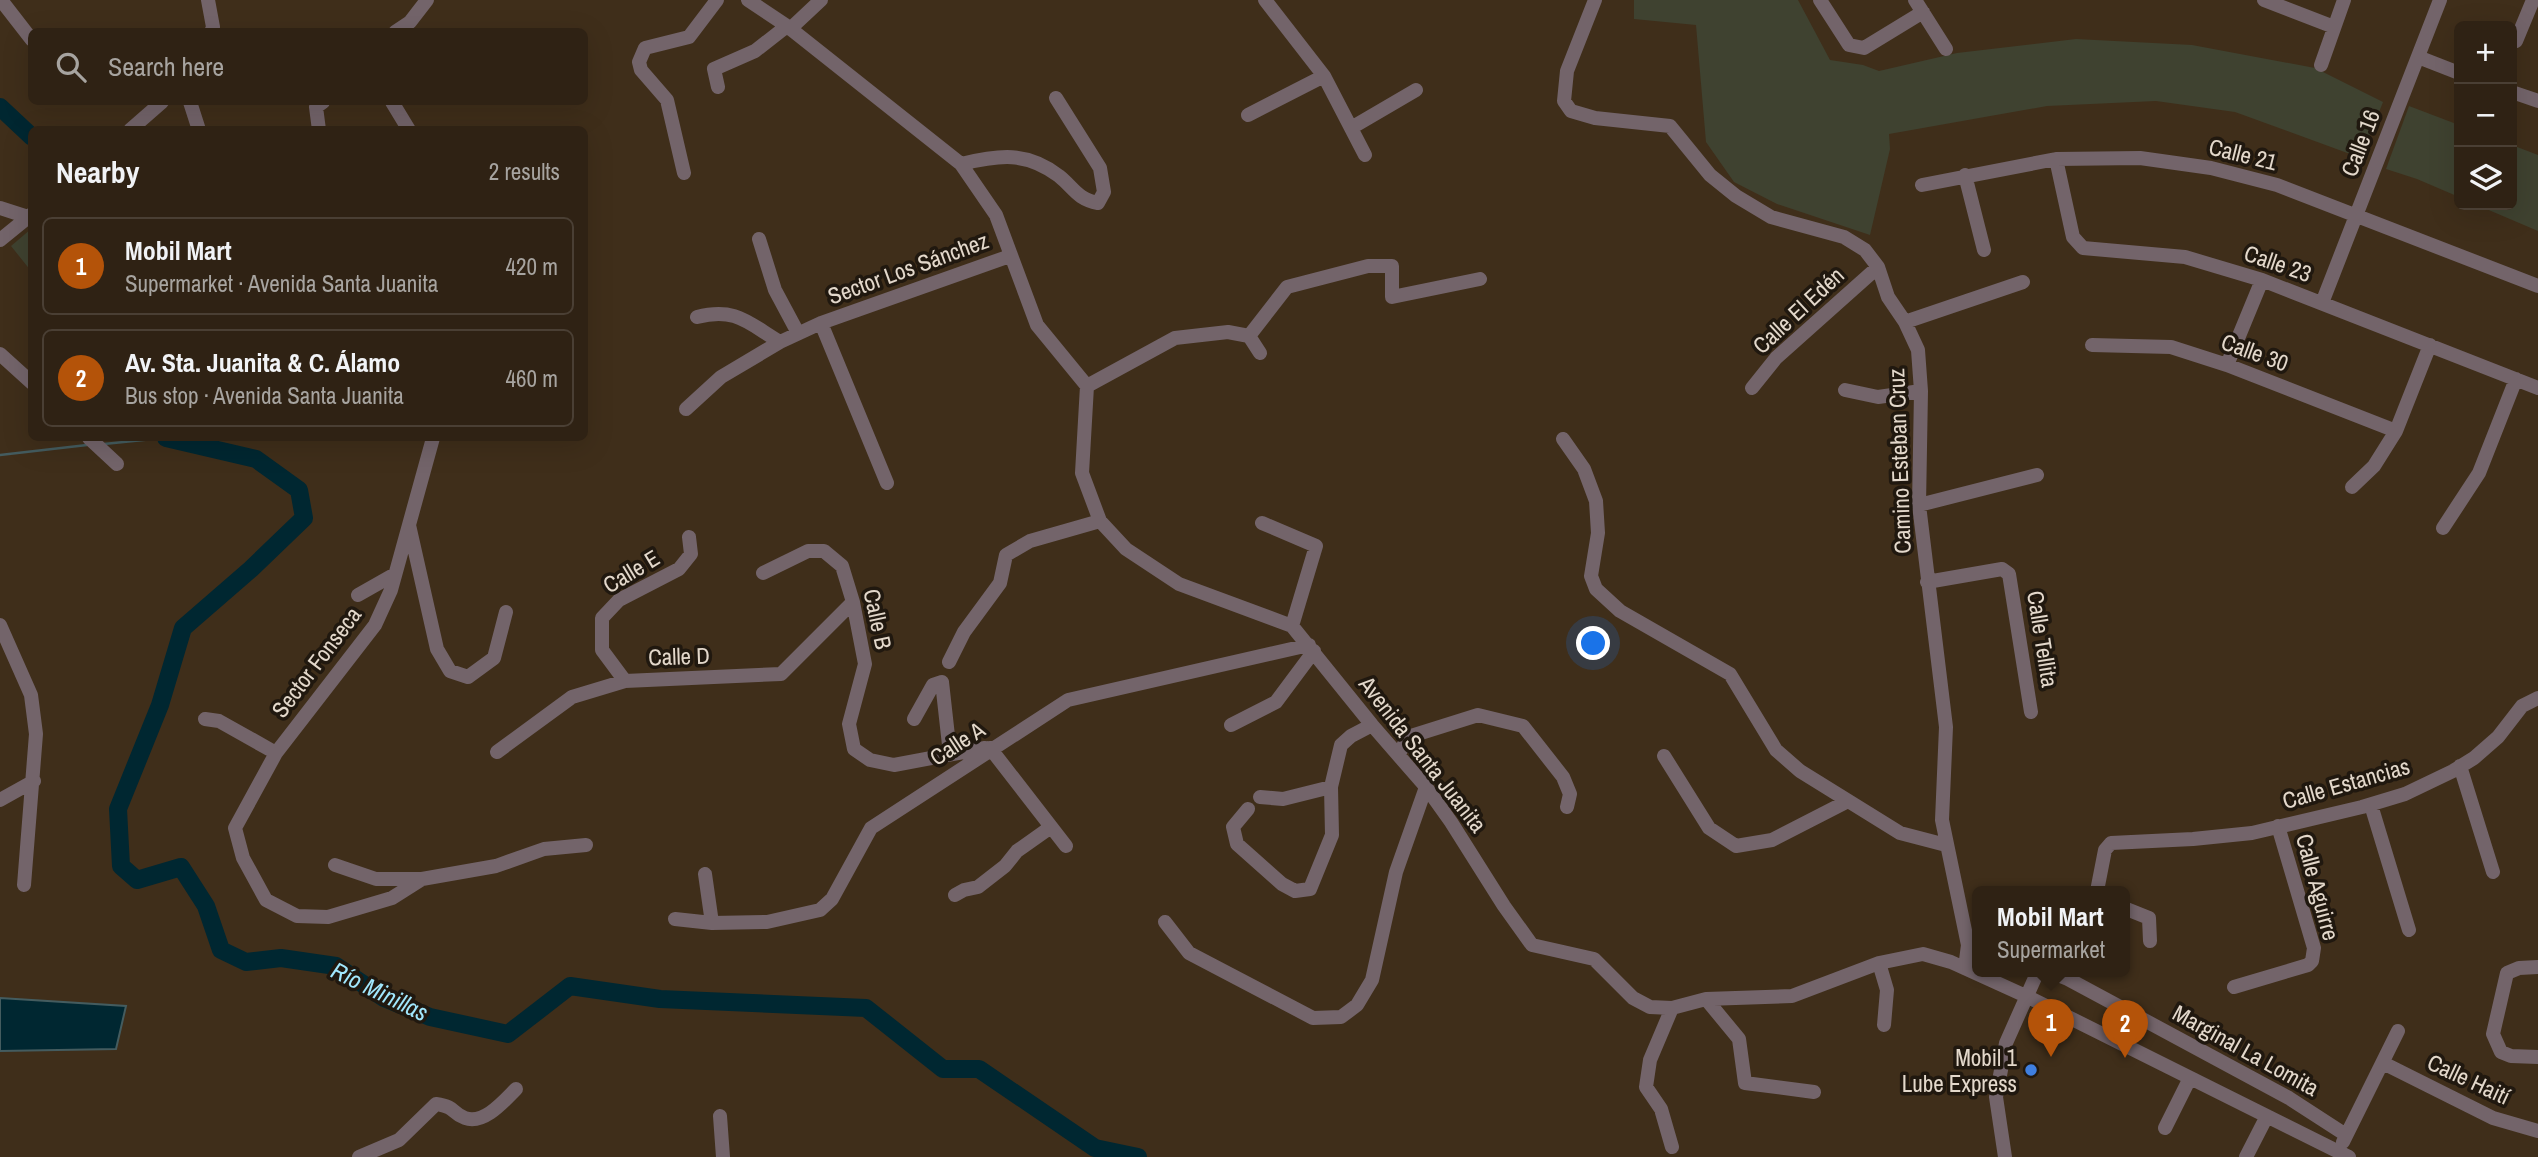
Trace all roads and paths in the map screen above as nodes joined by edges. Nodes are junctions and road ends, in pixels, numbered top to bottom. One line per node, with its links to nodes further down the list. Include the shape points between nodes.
1 (1, 0): 19 (street)
2 (208, 0): 16 (street)
3 (427, 0): 17 (street)
4 (717, 0): 44 (street, via 689,37 645,48 639,62 667,100)
5 (748, 0): 18 (street)
6 (821, 0): 18 (street)
7 (1595, 0): 55 (street, Camino Esteban Cruz, via 1567,71 1564,101 1571,111 1670,126 1710,175 1736,196 1772,217 1844,237 1865,250)
8 (1820, 0): 14 (street, via 1849,45 1864,48)
9 (2264, 0): 15 (street)
10 (2344, 0): 15 (street)
11 (2440, 0): 22 (street, Calle 16)
12 (1268, 1): 25 (street)
13 (2534, 4): 20 (street)
14 (1919, 6): 21 (street)
15 (2334, 27): 23 (street)
16 (213, 28)
17 (401, 28)
18 (789, 28): 26 (street, via 755,51 714,69); 43 (street)
19 (28, 35)
20 (2517, 39)
21 (1946, 49)
22 (2418, 57): 24 (street); 49 (street, Calle 16)
23 (2321, 65)
24 (2454, 70)
25 (1324, 76): 35 (street); 40 (street)
26 (718, 87)
27 (1416, 90): 40 (street)
28 (2517, 94): 30 (street)
29 (1056, 98): 43 (street, via 1100,168 1104,192 1098,203 1084,200 1059,176 1030,159 995,156)
30 (2538, 101)
31 (159, 105): 36 (street)
32 (191, 105): 37 (street)
33 (319, 105): 38 (street)
34 (394, 105): 39 (street)
35 (1248, 116)
36 (135, 126)
37 (198, 126)
38 (318, 126)
39 (407, 126)
40 (1351, 128): 41 (street)
41 (1365, 155)
42 (2056, 159): 45 (street, Calle 21); 49 (street, Calle 21, via 2140,158 2211,168 2277,185); 57 (street, Calle 23, via 2073,237 2083,248 2185,257)
43 (961, 164): 54 (street, via 996,215)
44 (684, 173)
45 (1965, 175): 46 (street, Calle 21); 53 (street)
46 (1922, 185)
47 (0, 208): 48 (street)
48 (28, 215)
49 (2356, 215): 59 (street, Calle 21); 60 (street, Calle 16)
50 (28, 218): 52 (street)
51 (759, 239): 64 (street, via 775,290)
52 (0, 240)
53 (1984, 250)
54 (1010, 256): 63 (street, Sector Los Sánchez); 74 (street, via 1037,325)
55 (1878, 267): 62 (street, Camino Esteban Cruz, via 1888,297); 76 (street, Calle El Edén, via 1776,358)
56 (1480, 279): 65 (street, via 1392,297 1392,266 1368,266 1286,288)
57 (2262, 280): 60 (street, Calle 23); 71 (street)
58 (2023, 282): 62 (street)
59 (2538, 286)
60 (2322, 303): 68 (street, Calle 23)
61 (697, 317): 66 (street, via 733,314)
62 (1905, 322): 78 (street, Camino Esteban Cruz, via 1918,350)
63 (821, 323): 64 (street, Sector Los Sánchez); 86 (street, Sector Los Sánchez)
64 (798, 333): 66 (street, Sector Los Sánchez)
65 (1249, 337): 69 (street); 74 (street, via 1228,332 1175,338)
66 (780, 342): 79 (street, Sector Los Sánchez, via 721,377)
67 (2092, 345): 71 (street, Calle 30, via 2171,347)
68 (2430, 345): 73 (street, Calle 23); 80 (street)
69 (1260, 353)
70 (0, 354): 72 (street)
71 (2227, 365): 80 (street, Calle 30)
72 (28, 379)
73 (2516, 379): 75 (street, Calle 23); 92 (street, via 2479,473)
74 (1087, 386): 89 (street, Avenida Santa Juanita, via 1082,473)
75 (2538, 387)
76 (1752, 388)
77 (1845, 390): 78 (street, via 1878,397)
78 (1921, 391): 88 (street, Camino Esteban Cruz)
79 (686, 409)
80 (2396, 431): 87 (street, via 2374,466)
81 (1563, 439): 123 (street, via 1584,469 1596,500 1598,533 1591,576 1596,589 1620,611 1730,674 1776,750)
82 (92, 441): 84 (street)
83 (432, 441): 91 (street, Sector Fonseca)
84 (117, 464)
85 (2037, 475): 88 (street)
86 (887, 483)
87 (2352, 487)
88 (1919, 505): 96 (street, Camino Esteban Cruz)
89 (1100, 521): 101 (street, Avenida Santa Juanita, via 1126,549 1180,584); 103 (street, via 1030,541 1006,555 1000,583 964,632)
90 (1262, 523): 101 (street, via 1316,546)
91 (409, 524): 95 (street, Sector Fonseca); 99 (street, via 437,649 450,671 468,677 494,657)
92 (2443, 528)
93 (689, 537): 104 (street, Calle E, via 691,554 679,569 619,600 602,618 602,650)
94 (763, 573): 98 (street, Calle B, via 808,551 824,551 842,566)
95 (395, 574): 97 (street); 113 (street, Sector Fonseca, via 375,625)
96 (1927, 582): 106 (street, Calle Tellita, via 2002,569 2009,573); 130 (street, Camino Esteban Cruz, via 1946,727)
97 (358, 595)
98 (853, 602): 104 (street, Calle D, via 781,674); 114 (street, Calle B, via 865,664 849,724 853,749 870,760 894,765)
99 (506, 612)
100 (0, 625): 118 (street, via 30,695 36,734)
101 (1292, 626): 102 (street, Avenida Santa Juanita)
102 (1312, 648): 109 (street, via 1276,702); 110 (street, Avenida Santa Juanita); 111 (street, Calle A, via 1068,700)
103 (949, 662)
104 (625, 681): 112 (street, Calle D, via 572,697)
105 (2538, 698): 117 (street, Calle Estancias, via 2522,706 2488,747)
106 (2031, 712)
107 (205, 719): 113 (street, Sector Fonseca, via 219,721)
108 (914, 719): 114 (street, via 933,685 942,682)
109 (1231, 725)
110 (1372, 725): 115 (street, Avenida Santa Juanita); 119 (street, via 1341,745)
111 (992, 747): 114 (street, Calle B); 128 (street); 142 (street, Calle A, via 871,828 832,899 820,910 766,922)
112 (497, 752)
113 (275, 753): 135 (street, via 235,828 243,858 265,900 297,916 328,918 392,898)
114 (950, 754)
115 (1399, 754): 120 (street, Avenida Santa Juanita); 125 (street, via 1408,737 1478,715 1523,726 1563,777 1570,794)
116 (1664, 756): 123 (street, via 1709,828 1736,846 1772,840)
117 (2460, 766): 124 (street, Calle Estancias, via 2405,794); 133 (street)
118 (34, 781): 122 (street); 136 (street)
119 (1331, 787): 121 (street, via 1283,799); 126 (street, via 1332,835 1310,889 1295,891 1282,884 1237,844 1233,827)
120 (1426, 787): 141 (street, via 1396,872 1372,980 1357,1005 1341,1017 1312,1018 1189,953); 157 (street, Avenida Santa Juanita, via 1532,945 1594,959 1633,998 1650,1007)
121 (1260, 797)
122 (0, 800)
123 (1848, 801): 130 (street, via 1900,833)
124 (2371, 804): 127 (street, Calle Estancias); 143 (street)
125 (1567, 807)
126 (1248, 809)
127 (2278, 826): 137 (street, Calle Estancias, via 2242,834 2111,843 2105,850); 154 (street, Calle Aguirre, via 2314,955 2308,965)
128 (1051, 827): 131 (street); 138 (street, via 978,887)
129 (586, 845): 135 (street, via 544,849 496,866)
130 (1945, 845): 145 (street, Camino Esteban Cruz)
131 (1066, 846)
132 (335, 865): 135 (street, via 376,879)
133 (2493, 872)
134 (705, 874): 142 (street)
135 (422, 879)
136 (24, 885)
137 (2098, 886)
138 (955, 895)
139 (2130, 910): 144 (street, via 2149,918)
140 (675, 919): 142 (street, Calle A)
141 (1165, 922)
142 (712, 923)
143 (2409, 930)
144 (2150, 941)
145 (1972, 943)
146 (1972, 950): 149 (street, Camino Esteban Cruz)
147 (1879, 963): 149 (street, Avenida Santa Juanita, via 1923,954); 156 (street, Avenida Santa Juanita, via 1792,996); 158 (street, via 1887,990)
148 (2538, 967): 160 (street, via 2507,973 2493,1034 2501,1052)
149 (1965, 968): 150 (street, Avenida Santa Juanita)
150 (1972, 971)
151 (1985, 977): 155 (street, Avenida Santa Juanita)
152 (2036, 977): 155 (street)
153 (2074, 977): 169 (street, Marginal La Lomita)
154 (2234, 987)
155 (2028, 997): 162 (street, Avenida Santa Juanita); 174 (street, via 2006,1043 1996,1097)
156 (1706, 999): 157 (street, Avenida Santa Juanita); 164 (street, via 1739,1040 1745,1083)
157 (1672, 1008): 170 (street, via 1650,1060 1646,1087 1661,1109)
158 (1884, 1025)
159 (2399, 1031): 161 (street)
160 (2538, 1056)
161 (2383, 1063): 168 (street, Calle Haití, via 2493,1118); 169 (street)
162 (2190, 1078): 166 (street, Avenida Santa Juanita); 167 (street)
163 (516, 1090): 172 (street, via 478,1119 464,1118 450,1106 436,1104 399,1140)
164 (1814, 1092)
165 (720, 1116): 173 (street)
166 (2267, 1116): 171 (street, Avenida Santa Juanita); 175 (street)
167 (2165, 1128)
168 (2538, 1131)
169 (2346, 1135): 171 (street)
170 (1672, 1147)
171 (2342, 1155)
172 (359, 1157)
173 (723, 1157)
174 (2005, 1157)
175 (2245, 1157)

